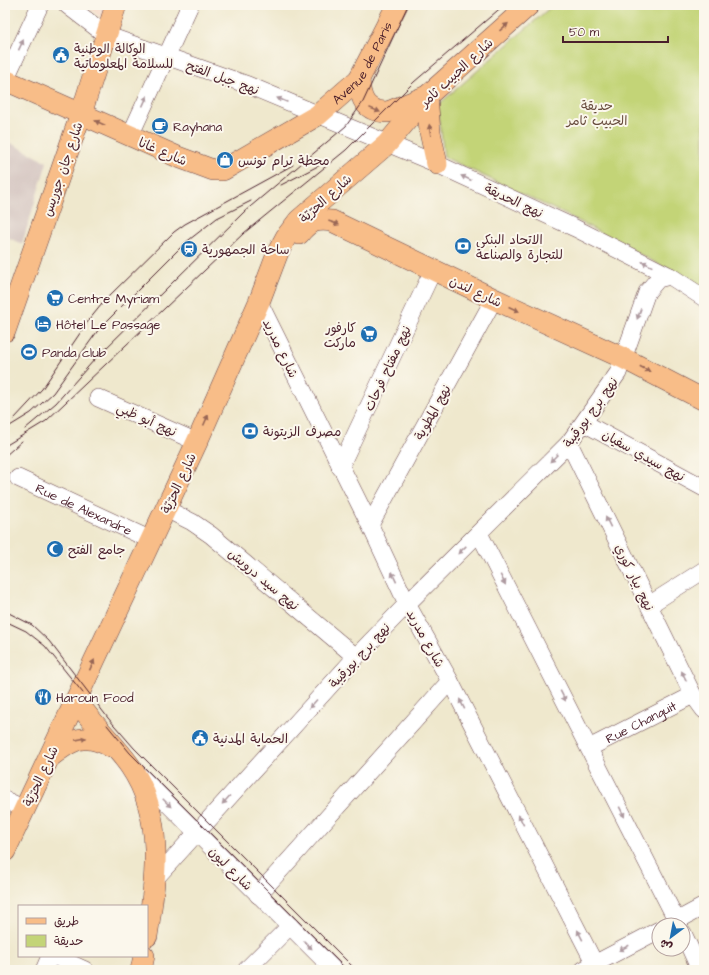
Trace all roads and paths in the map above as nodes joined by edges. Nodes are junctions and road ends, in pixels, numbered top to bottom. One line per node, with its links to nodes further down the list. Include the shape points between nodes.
1 (40, 5): 10 (street, one-way to 1)
2 (67, 5): 7 (street, نهج جبل الفتح)
3 (116, 5): 7 (main road, شارع جان جوريس)
4 (190, 5): 8 (street)
5 (397, 5): 9 (main road, Avenue de Paris)
6 (529, 5): 11 (main road, شارع الحبيب ثامر, one-way to 6)
7 (106, 35): 8 (street, نهج جبل الفتح); 12 (main road, شارع جان جوريس)
8 (166, 56): 13 (street, نهج جبل الفتح, one-way to 8, via 248,85); 14 (street, one-way to 8)
9 (359, 79): 11 (main road, one-way to 11, via 359,93 363,102 372,110 388,112); 13 (main road, Avenue de Paris)
10 (5, 80): 12 (main road, شارع غانا)
11 (427, 96): 15 (main road, شارع الحبيب ثامر); 16 (main road, one-way to 11, via 430,132)
12 (81, 114): 14 (main road, شارع غانا, one-way to 12); 23 (main road, شارع جان جوريس)
13 (318, 115): 14 (main road, شارع غانا, via 223,170 213,170); 15 (street, نهج الحديقة)
14 (130, 136)
15 (388, 144): 16 (street, نهج الحديقة); 19 (main road, شارع الحرّيّة, via 299,220 286,237)
16 (437, 164): 18 (street, نهج الحديقة, one-way to 16, via 575,228)
17 (433, 270): 19 (main road, شارع لندن, one-way to 17, via 305,226 319,219 332,221); 21 (main road, شارع لندن); 30 (street, نهج مفتاح فرحات)
18 (670, 276): 20 (street, نهج الحديقة); 24 (street, نهج برج بورقيبة, one-way to 24, via 658,280 647,292)
19 (268, 278): 22 (main road, شارع الحرّيّة)
20 (704, 298)
21 (494, 299): 24 (main road, شارع لندن, one-way to 24); 34 (street, نهج المطوية)
22 (259, 302): 28 (main road, شارع الحرّيّة, one-way to 22); 30 (street, شارع مدريد)
23 (5, 331)
24 (623, 358): 26 (main road, شارع لندن, one-way to 26); 27 (street, نهج برج بورقيبة, via 612,383)
25 (98, 398): 28 (street, نهج أبو ظبي)
26 (704, 400)
27 (584, 423): 29 (street, نهج برج بورقيبة); 32 (street, نهج سيدي سفيان)
28 (197, 442): 33 (main road, شارع الحرّيّة)
29 (569, 443): 35 (street, نهج برج بورقيبة, one-way to 35); 39 (street, نهج بيار كوري, one-way to 29)
30 (340, 466): 34 (street, شارع مدريد)
31 (18, 478): 36 (street, Rue de Alexandre)
32 (704, 488)
33 (166, 509): 36 (main road, شارع الحرّيّة); 40 (street, نهج سيد درويش, via 211,535)
34 (370, 525): 38 (street, شارع مدريد, one-way to 34)
35 (479, 533): 38 (street, نهج برج بورقيبة, one-way to 38); 45 (street, one-way to 45)
36 (151, 540): 43 (main road, شارع الحرّيّة, one-way to 36)
37 (704, 570): 39 (street)
38 (407, 604): 40 (street, نهج برج بورقيبة); 41 (street, شارع مدريد)
39 (649, 605): 42 (street, نهج بيار كوري, one-way to 39)
40 (356, 657): 51 (street, نهج برج بورقيبة, one-way to 51)
41 (450, 681): 54 (street); 65 (street, شارع مدريد, one-way to 41)
42 (693, 695): 44 (street, نهج بيار كوري); 45 (street, Rue Changuit)
43 (76, 700): 46 (main road, via 88,719); 47 (main road, شارع الحرّيّة)
44 (704, 710)
45 (589, 748): 56 (street, one-way to 56)
46 (115, 749): 47 (main road, one-way to 46, via 71,741 85,737); 48 (main road)
47 (49, 757): 50 (main road, شارع الحرّيّة)
48 (130, 765): 51 (street, شارع ليون, one-way to 51); 53 (main road, via 150,807 156,843)
49 (5, 800): 50 (street)
50 (25, 809): 52 (main road, شارع الحرّيّة)
51 (196, 833): 53 (street, نهج برج بورقيبة); 54 (street, شارع ليون)
52 (5, 851)
53 (154, 880): 59 (main road)
54 (258, 895): 58 (street, شارع ليون)
55 (704, 906): 57 (street)
56 (673, 917)
57 (689, 917)
58 (290, 926): 69 (street); 70 (street, شارع ليون, one-way to 70)
59 (148, 928)
60 (651, 935): 65 (street, one-way to 65)
61 (691, 953): 71 (street)
62 (50, 957): 66 (street)
63 (56, 957): 67 (street)
64 (144, 957): 68 (main road)
65 (592, 968)
66 (44, 970)
67 (85, 970)
68 (141, 970)
69 (246, 970)
70 (334, 970)
71 (700, 970)

